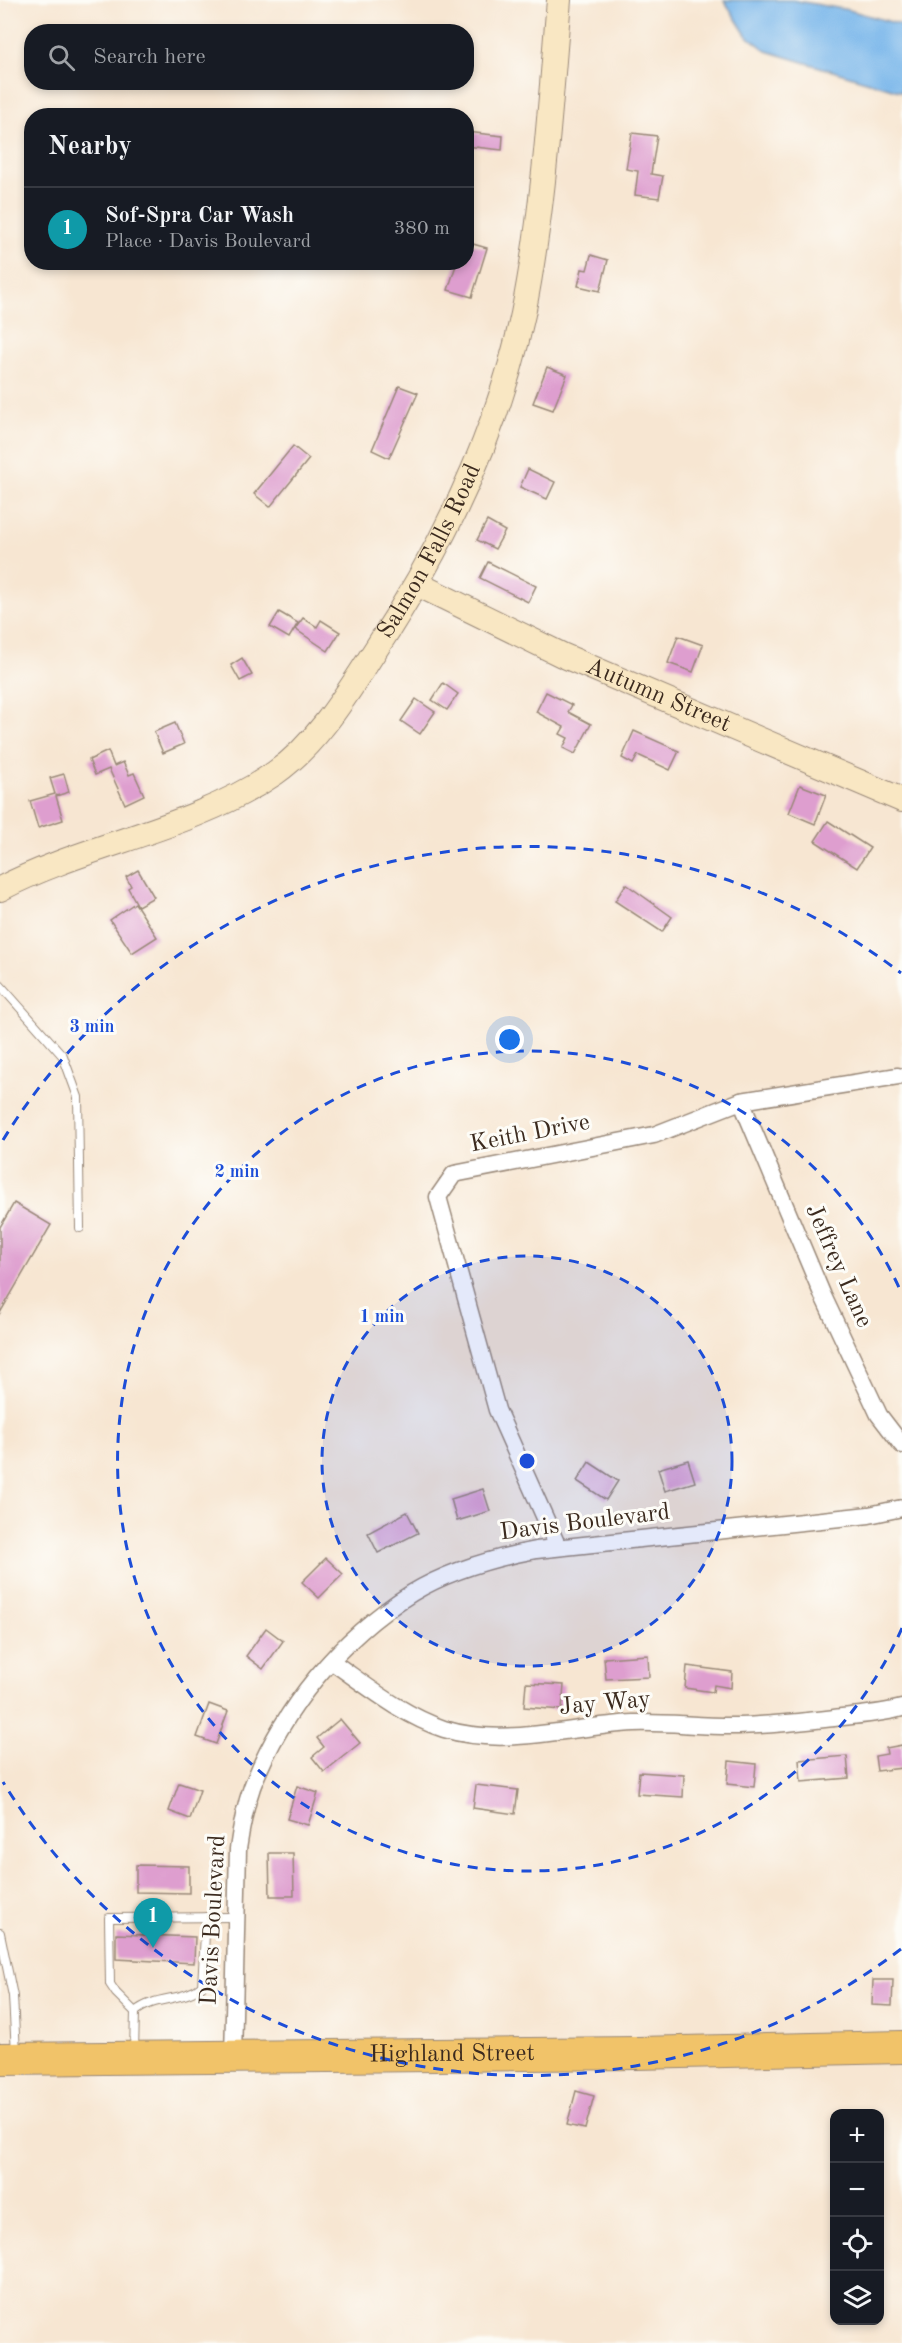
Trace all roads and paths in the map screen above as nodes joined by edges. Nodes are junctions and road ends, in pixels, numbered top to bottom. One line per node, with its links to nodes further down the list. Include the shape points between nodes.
1 (559, 0): 2 (street, Salmon Falls Road, via 544,177 522,315 478,457)
2 (417, 584): 3 (street, Autumn Street, via 562,655); 4 (street, Salmon Falls Road, via 331,714 303,748 277,771 208,810 40,869)
3 (902, 800)
4 (0, 889)
5 (0, 985): 8 (lane, via 63,1056 78,1097)
6 (898, 1076): 7 (street, Keith Drive)
7 (741, 1101): 9 (street, Jeffrey Lane, via 879,1415); 11 (street, Keith Drive, via 654,1135 454,1173 438,1197 497,1410)
8 (80, 1227)
9 (902, 1445)
10 (902, 1508): 11 (street, Davis Boulevard, via 869,1515)
11 (558, 1547): 12 (street, Davis Boulevard, via 484,1561 438,1580 391,1608)
12 (331, 1661): 13 (street, Jay Way, via 415,1717 445,1729 473,1734 540,1734 632,1723 771,1725); 15 (street, Davis Boulevard, via 277,1734 252,1789 238,1849)
13 (902, 1708)
14 (206, 1917): 15 (lane); 19 (lane, via 202,1986 152,2001); 19 (lane, via 109,1918 110,1984)
15 (235, 1917): 21 (street, Davis Boulevard)
16 (0, 1933): 18 (lane)
17 (0, 1980): 18 (lane)
18 (10, 1981): 23 (lane, via 13,1996)
19 (135, 2012): 22 (lane)
20 (902, 2047): 21 (highway, Highland Street)
21 (233, 2057): 22 (highway, Highland Street)
22 (134, 2058): 23 (highway, Highland Street)
23 (8, 2059)

